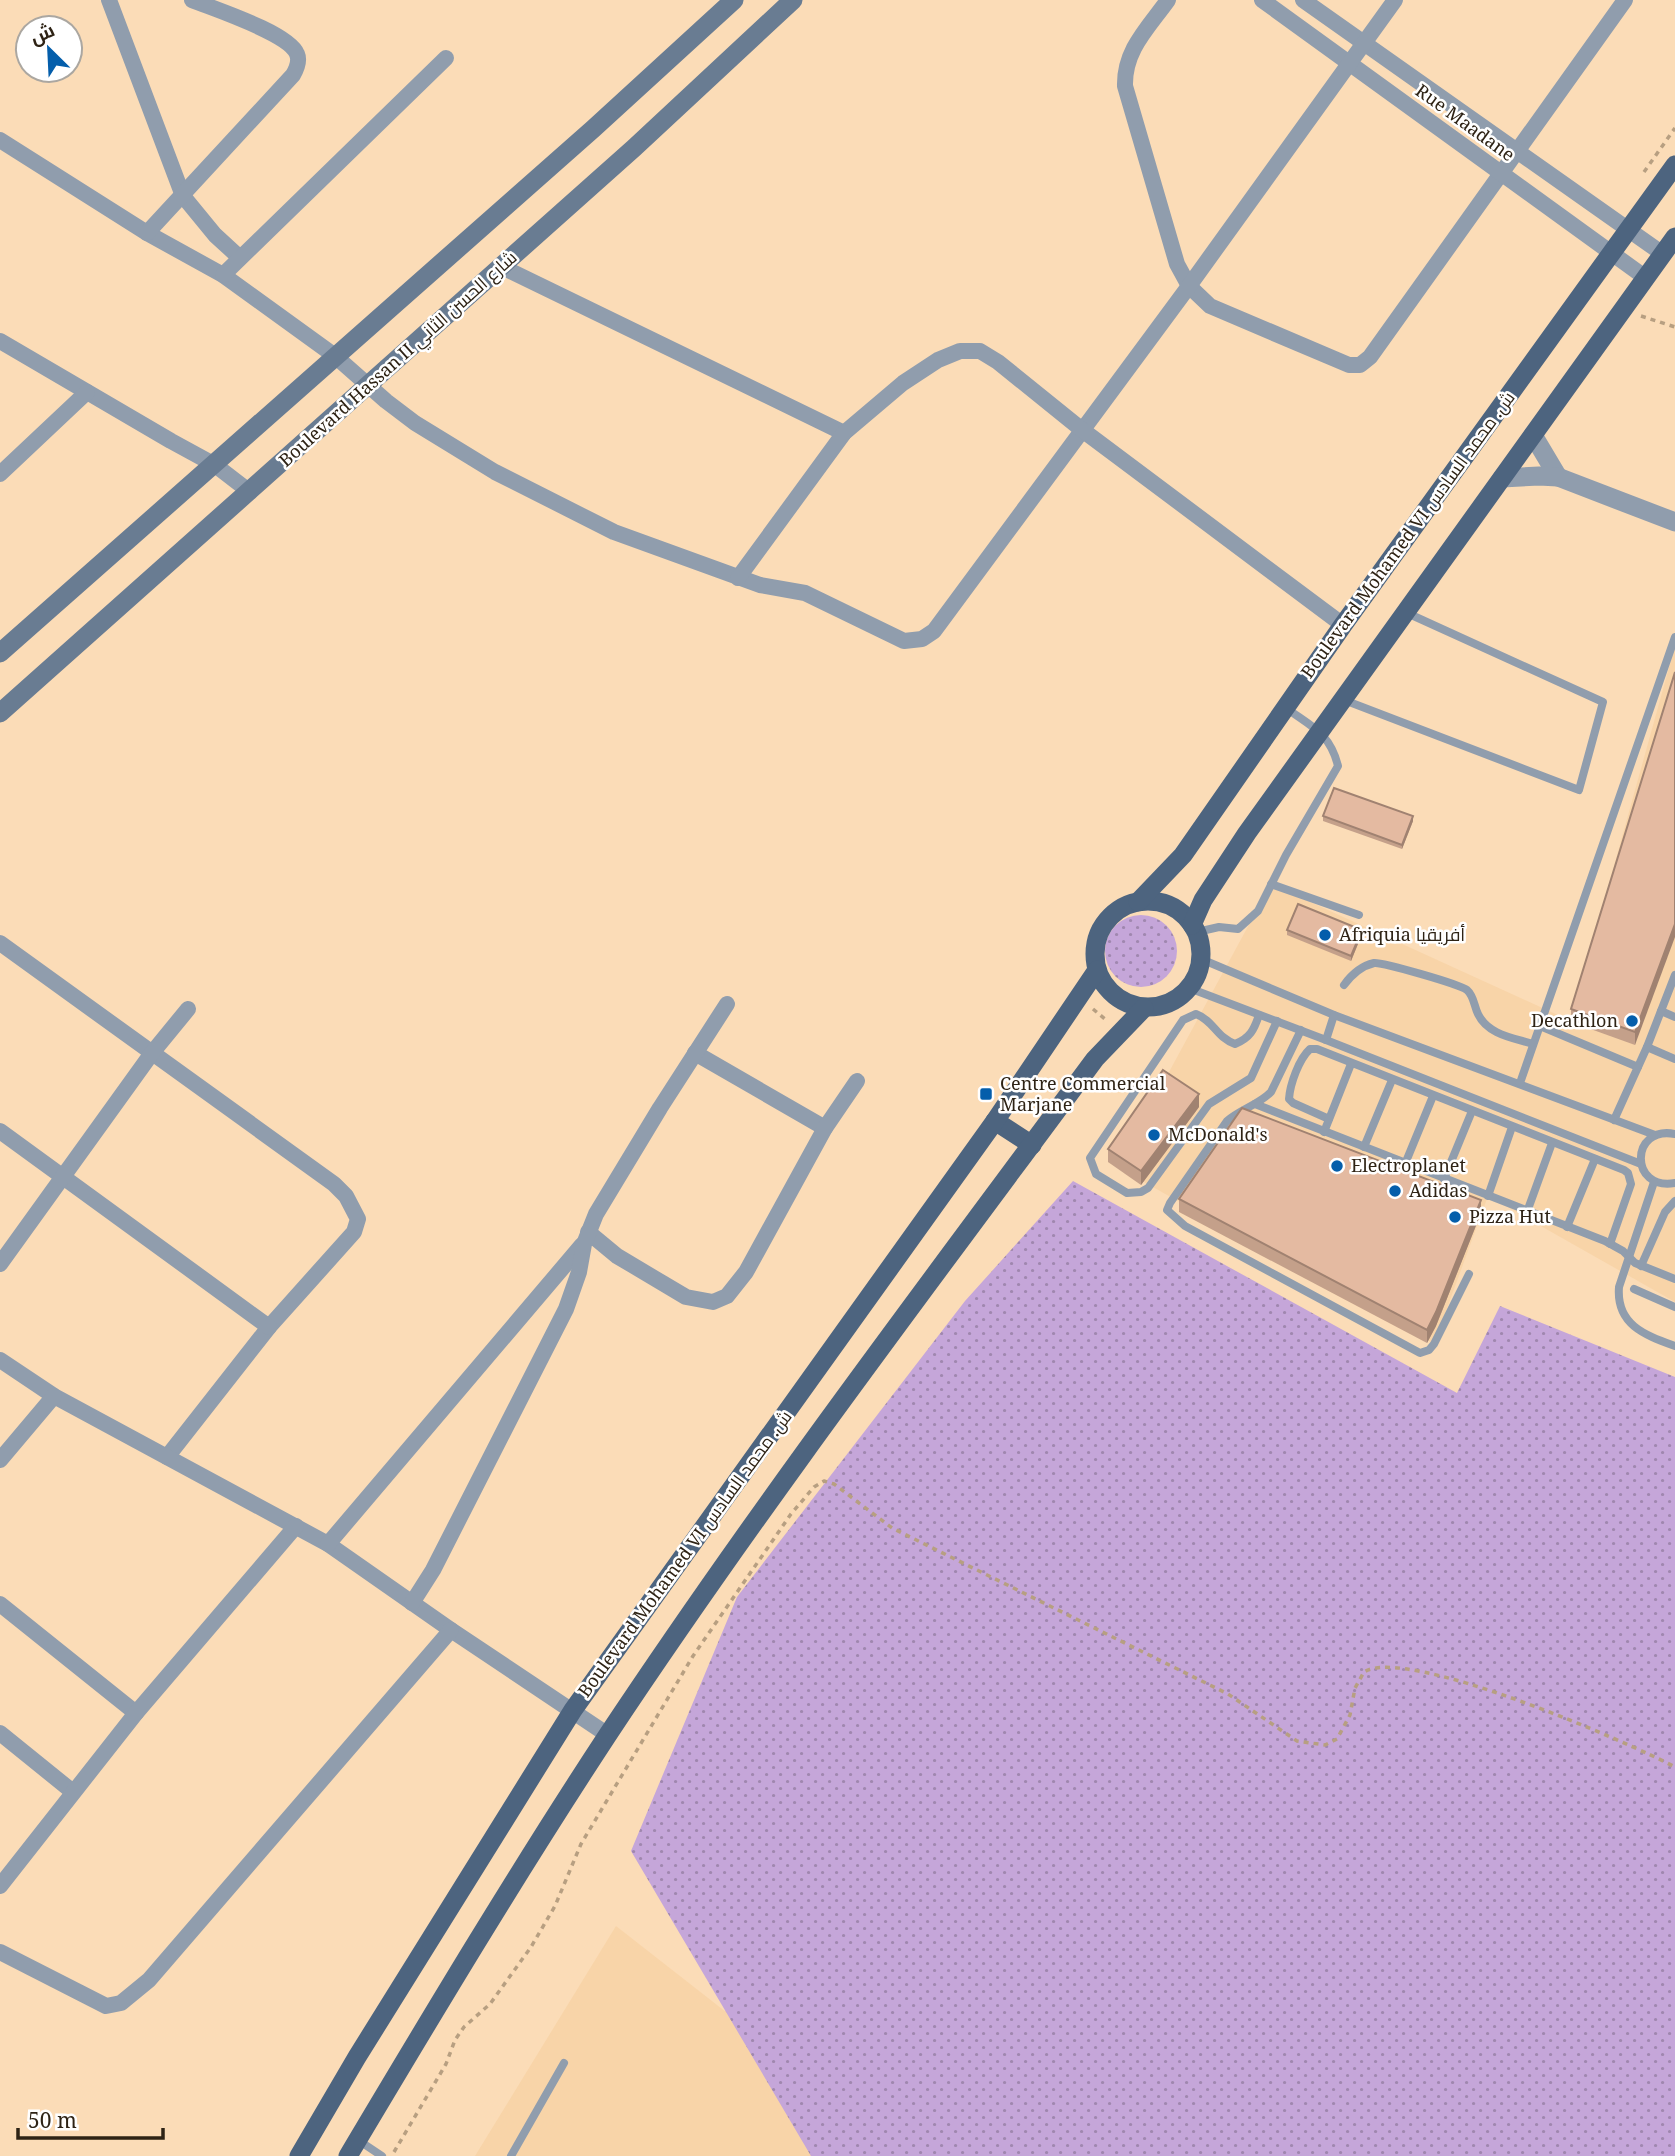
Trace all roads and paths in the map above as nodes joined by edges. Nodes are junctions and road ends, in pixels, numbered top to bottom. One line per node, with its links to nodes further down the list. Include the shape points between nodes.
1 (109, 0): 17 (street)
2 (192, 0): 17 (street, via 279,36 292,46 298,61 293,75)
3 (734, 0): 31 (main road)
4 (793, 0): 24 (main road, Boulevard Hassan II شارع الحسن الثاني)
5 (1168, 0): 27 (street, via 1131,50 1124,69 1125,86 1177,264)
6 (1262, 0): 12 (street, Rue Maadane)
7 (1303, 0): 10 (street, Rue Maadane)
8 (1395, 0): 10 (street)
9 (1625, 0): 14 (street)
10 (1363, 44): 12 (street); 14 (street, Rue Maadane)
11 (446, 58): 23 (street)
12 (1349, 64): 16 (street, Rue Maadane); 27 (street)
13 (0, 140): 19 (street)
14 (1516, 151): 16 (street); 18 (street, Rue Maadane)
15 (1675, 164): 18 (main road, Boulevard Mohamed VI ش. محمد السادس)
16 (1501, 173): 21 (street, Rue Maadane); 27 (street, via 1360,365 1349,365 1210,306)
17 (183, 197): 19 (street); 23 (street)
18 (1628, 230): 21 (main road, Boulevard Mohamed VI ش. محمد السادس); 22 (street, Rue Maadane)
19 (147, 233): 25 (street)
20 (1675, 237): 22 (main road)
21 (1612, 252): 26 (street, Rue Maadane); 45 (main road, Boulevard Mohamed VI ش. محمد السادس)
22 (1663, 254): 26 (main road)
23 (240, 258): 25 (street)
24 (502, 267): 32 (main road, Boulevard Hassan II شارع الحسن الثاني); 35 (street)
25 (223, 275): 31 (street)
26 (1646, 278): 28 (main road)
27 (1189, 286): 34 (street)
28 (1623, 310): 29 (path); 36 (main road)
29 (1675, 327)
30 (0, 341): 33 (street)
31 (335, 356): 32 (street); 37 (main road)
32 (368, 384): 41 (main road, Boulevard Hassan II شارع الحسن الثاني); 43 (street, via 415,423 495,472 614,532)
33 (87, 392): 37 (street); 38 (street)
34 (1081, 429): 35 (street, via 998,362 980,351 960,351 903,383); 43 (street, via 934,631 922,639 904,640 805,593); 45 (street)
35 (844, 433): 43 (street)
36 (1533, 435): 39 (main road); 40 (street)
37 (215, 465): 41 (street); 47 (main road)
38 (0, 474)
39 (1502, 478): 40 (street); 44 (main road)
40 (1558, 478): 42 (street)
41 (250, 492): 50 (main road, Boulevard Hassan II شارع الحسن الثاني)
42 (1675, 522)
43 (738, 578)
44 (1407, 613): 48 (main road); 48 (lane, via 1603,702 1579,790)
45 (1343, 625): 49 (main road, Boulevard Mohamed VI ش. محمد السادس)
46 (1675, 637): 71 (lane)
47 (0, 653)
48 (1345, 700): 51 (main road)
49 (1285, 707): 51 (lane); 53 (main road, Boulevard Mohamed VI ش. محمد السادس, via 1183,855)
50 (0, 713)
51 (1321, 733): 52 (lane, via 1333,747 1338,766); 55 (main road, via 1217,876)
52 (1271, 884): 54 (lane); 55 (lane, via 1258,911 1238,929)
53 (1138, 902): 55 (main road, via 1172,906); 58 (main road, via 1107,920 1094,953)
54 (1359, 915)
55 (1194, 928): 57 (main road)
56 (0, 943): 77 (street)
57 (1201, 959): 61 (main road); 68 (lane)
58 (1097, 970): 62 (main road, Boulevard Mohamed VI ش. محمد السادس); 64 (main road, via 1107,989 1124,1002)
59 (1675, 975): 66 (lane)
60 (1344, 985): 75 (lane, via 1361,968 1378,962 1439,980 1466,989 1481,1019 1493,1031)
61 (1189, 989): 64 (main road, via 1169,1004); 67 (lane)
62 (1078, 996): 73 (path); 90 (main road, Boulevard Mohamed VI ش. محمد السادس)
63 (727, 1004): 78 (street)
64 (1144, 1007): 73 (main road)
65 (188, 1009): 77 (street)
66 (1661, 1011): 69 (lane); 76 (lane)
67 (1259, 1015): 70 (lane); 70 (lane, via 1246,1040 1234,1044 1223,1040 1207,1018 1196,1014 1184,1020 1090,1158 1096,1174 1127,1193 1148,1188 1209,1104 1251,1078)
68 (1334, 1015): 74 (lane); 84 (lane)
69 (1675, 1017)
70 (1277, 1021): 72 (lane)
71 (1540, 1026): 75 (lane); 81 (lane)
72 (1301, 1030): 74 (lane); 86 (lane, via 1277,1083)
73 (1120, 1031): 98 (main road)
74 (1326, 1040): 102 (lane)
75 (1533, 1044): 84 (lane)
76 (1647, 1047): 79 (lane); 81 (lane)
77 (152, 1053): 103 (street); 120 (street, via 334,1184 358,1219 354,1232)
78 (695, 1053): 92 (street); 111 (street, via 616,1179)
79 (1675, 1059)
80 (1351, 1064): 82 (lane); 88 (lane); 88 (lane, via 1310,1049 1289,1092 1293,1103)
81 (1638, 1067): 89 (lane)
82 (1392, 1080): 85 (lane); 99 (lane)
83 (857, 1081): 92 (street)
84 (1520, 1083): 89 (lane)
85 (1433, 1096): 87 (lane); 101 (lane)
86 (1255, 1104): 94 (lane); 116 (lane, via 1227,1121 1170,1203 1167,1210 1172,1216 1420,1353 1434,1344)
87 (1472, 1111): 91 (lane); 104 (lane)
88 (1329, 1119): 94 (lane)
89 (1614, 1120): 96 (lane)
90 (995, 1121): 98 (main road); 131 (main road, Boulevard Mohamed VI ش. محمد السادس)
91 (1512, 1127): 97 (lane); 107 (lane)
92 (825, 1128): 111 (street, via 746,1272 727,1296 713,1302 686,1297)
93 (0, 1131): 103 (street)
94 (1324, 1132): 99 (lane)
95 (1675, 1134): 96 (lane)
96 (1655, 1135): 102 (lane, via 1646,1142)
97 (1552, 1143): 100 (lane); 109 (lane)
98 (1032, 1145): 134 (main road, via 751,1529)
99 (1364, 1147): 101 (lane)
100 (1595, 1159): 110 (lane); 112 (lane, via 1624,1170 1630,1178)
101 (1405, 1164): 104 (lane)
102 (1641, 1164): 105 (lane)
103 (64, 1175): 114 (street); 120 (street)
104 (1444, 1179): 107 (lane)
105 (1654, 1182): 106 (lane); 113 (lane)
106 (1675, 1183)
107 (1488, 1196): 109 (lane)
108 (1675, 1201): 115 (lane, via 1664,1212)
109 (1527, 1212): 110 (lane)
110 (1567, 1227): 112 (lane)
111 (586, 1238): 127 (street); 128 (street, via 566,1309)
112 (1610, 1244): 113 (lane)
113 (1629, 1258): 115 (lane); 121 (lane, via 1619,1287 1620,1307 1639,1330)
114 (0, 1264)
115 (1641, 1266): 117 (lane)
116 (1469, 1274)
117 (1675, 1279)
118 (1634, 1289): 119 (lane)
119 (1675, 1307)
120 (269, 1327): 124 (street)
121 (1675, 1346)
122 (0, 1360): 123 (street)
123 (54, 1396): 124 (street); 125 (street)
124 (167, 1457): 126 (street)
125 (0, 1460)
126 (296, 1526): 127 (street); 132 (street)
127 (328, 1544): 128 (street)
128 (412, 1603): 130 (street)
129 (0, 1604): 132 (street)
130 (451, 1630): 131 (street); 138 (street, via 149,1980 121,2003 106,2006)
131 (573, 1710): 134 (street); 141 (main road, Boulevard Mohamed VI ش. محمد السادس)
132 (136, 1713): 136 (street)
133 (0, 1733): 136 (street)
134 (608, 1735): 140 (main road, via 506,1893)
135 (1675, 1767): 143 (path, via 1565,1717 1399,1666 1378,1666 1364,1672 1337,1739 1325,1745 1297,1741 1228,1694 892,1528 834,1484 824,1482 791,1514 694,1656 581,1844 555,1906 531,1947 490,2004 455,2040 446,2064)
136 (73, 1792): 137 (street)
137 (0, 1886)
138 (0, 1952)
139 (565, 2063): 144 (lane)
140 (353, 2148): 142 (lane)
141 (299, 2156)
142 (382, 2156)
143 (391, 2156)
144 (512, 2156)

